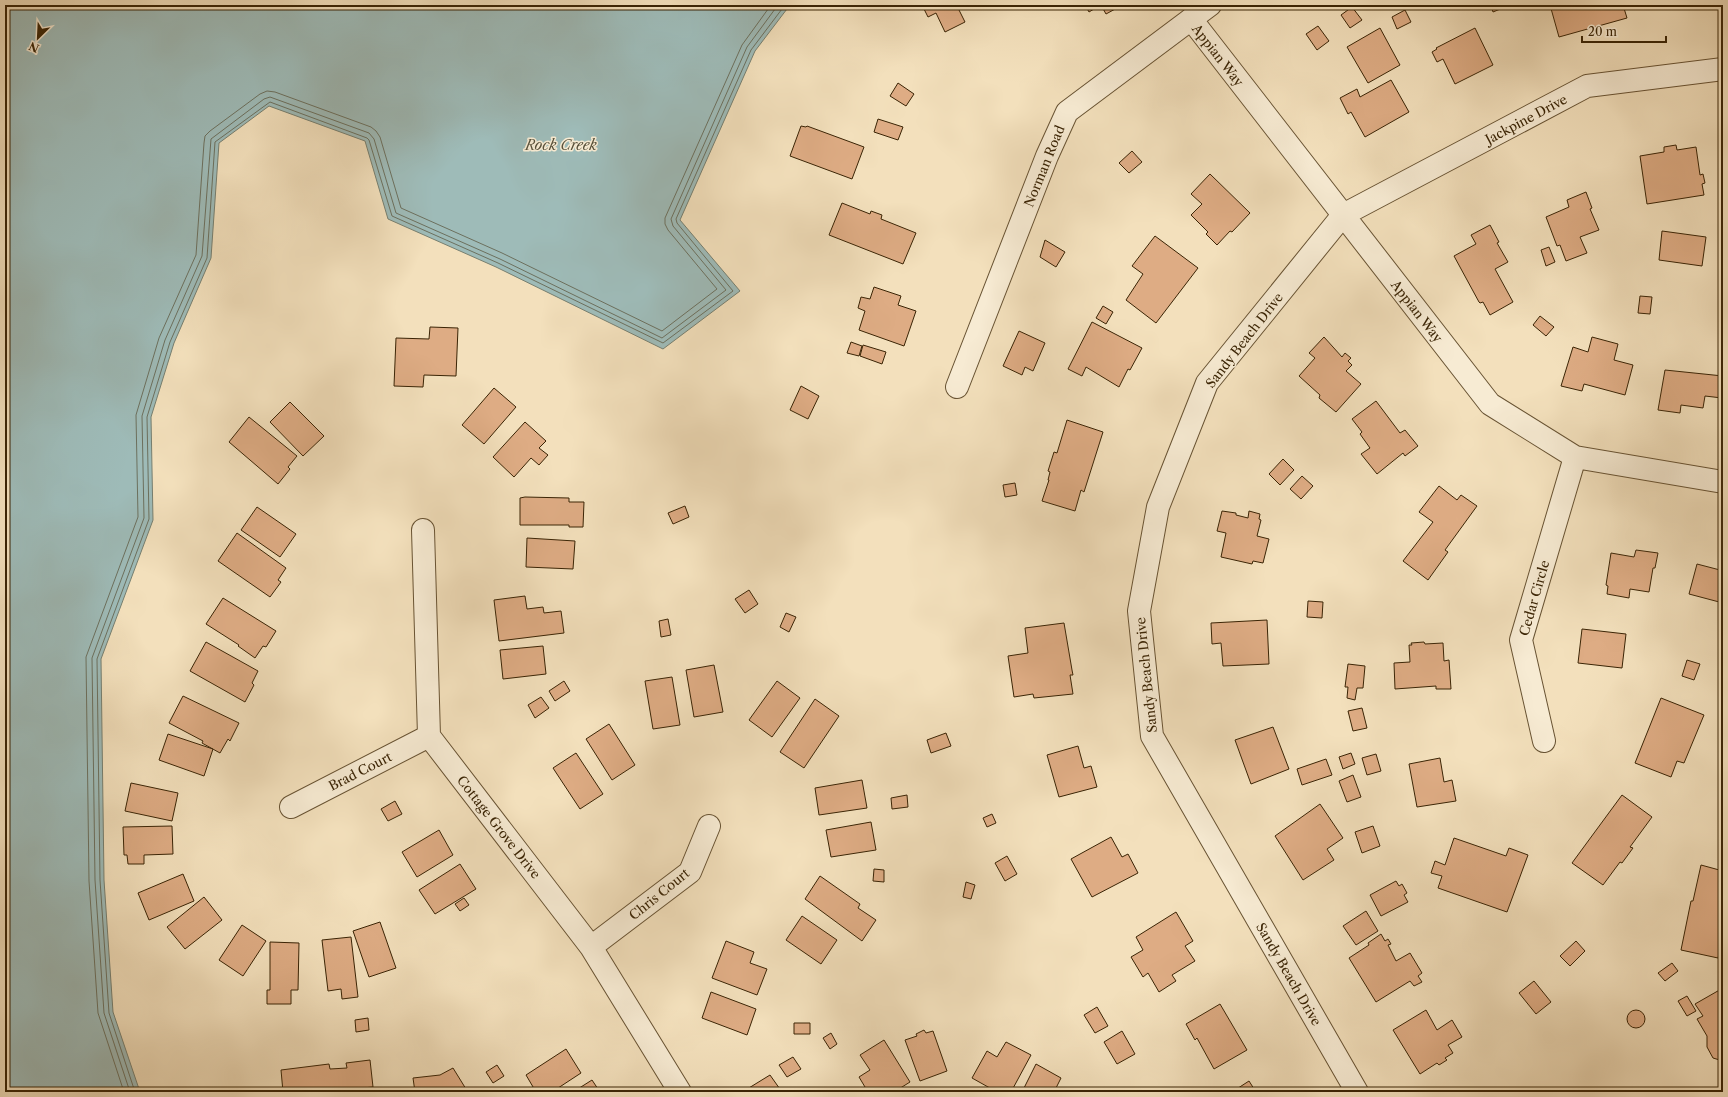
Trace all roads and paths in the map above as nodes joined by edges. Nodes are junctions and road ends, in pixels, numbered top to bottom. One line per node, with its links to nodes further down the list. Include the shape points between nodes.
1 (1210, 5): 2 (street, Norman Road)
2 (1191, 20): 4 (street, Appian Way); 5 (street, Norman Road, via 1067,112 1047,156)
3 (1723, 69): 4 (street, Jackpine Drive, via 1587,86)
4 (1343, 215): 6 (street, Appian Way, via 1490,404); 15 (street, Sandy Beach Drive, via 1207,383 1158,507 1139,611 1152,736)
5 (957, 387)
6 (1575, 458): 7 (street, Appian Way); 10 (street, Cedar Circle, via 1521,640)
7 (1723, 482)
8 (423, 530): 9 (street)
9 (429, 736): 11 (street, Brad Court); 13 (street, Cottage Grove Drive)
10 (1544, 741)
11 (291, 807)
12 (709, 826): 13 (street, Chris Court, via 690,872)
13 (591, 947): 14 (street, Cottage Grove Drive)
14 (680, 1092)
15 (1357, 1092)

